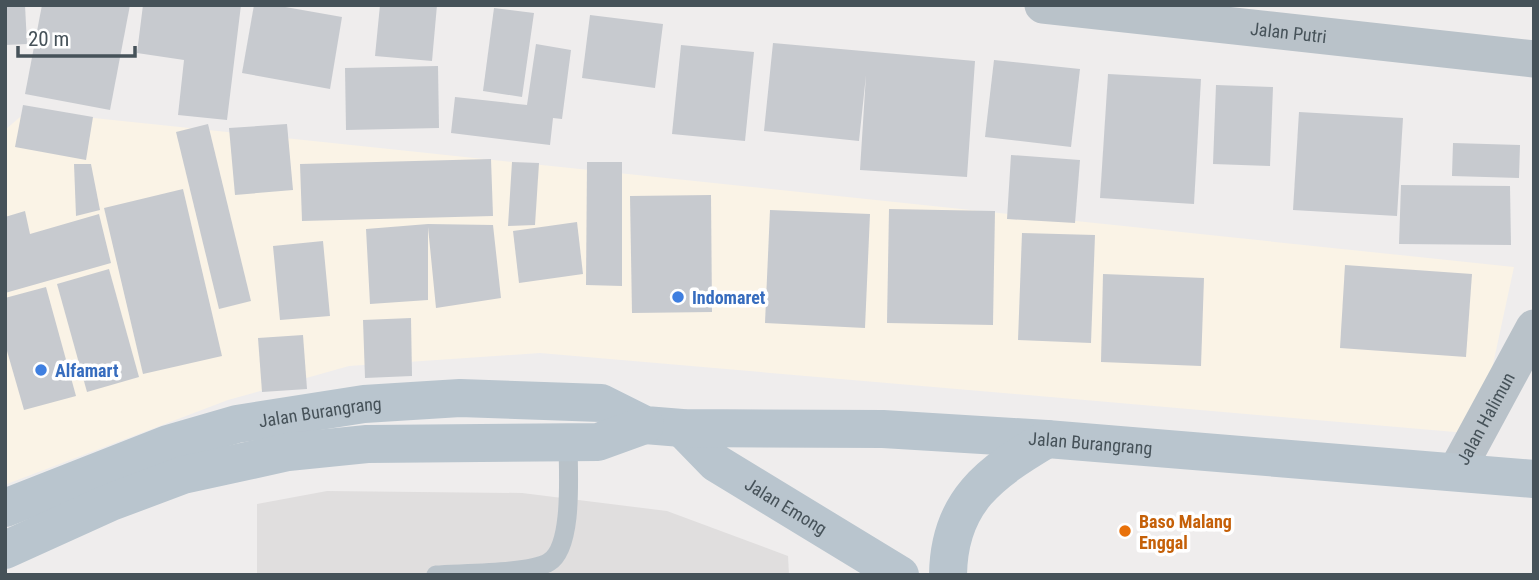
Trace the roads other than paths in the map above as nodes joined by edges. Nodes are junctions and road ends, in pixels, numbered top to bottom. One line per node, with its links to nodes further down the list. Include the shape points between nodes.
1 (1043, 5): 2 (street, Jalan Putri)
2 (1534, 59)
3 (1534, 328): 7 (street, Jalan Halimun)
4 (664, 426): 5 (street, Jalan Burangrang, via 883,429); 6 (street, Jalan Burangrang, via 598,442); 9 (street, Jalan Burangrang, via 601,403 460,398 364,404 237,424 168,444); 12 (street, Jalan Emong, via 716,463)
5 (1047, 439): 7 (street, Jalan Burangrang); 13 (street, via 1002,466 978,487 962,511 952,539)
6 (568, 443): 10 (street, Jalan Burangrang, via 367,444 288,452 183,475); 11 (lane, via 566,526 555,557 537,567)
7 (1456, 472): 8 (street, Jalan Burangrang)
8 (1534, 479)
9 (5, 508)
10 (5, 550)
11 (436, 575)
12 (900, 575)
13 (948, 575)

